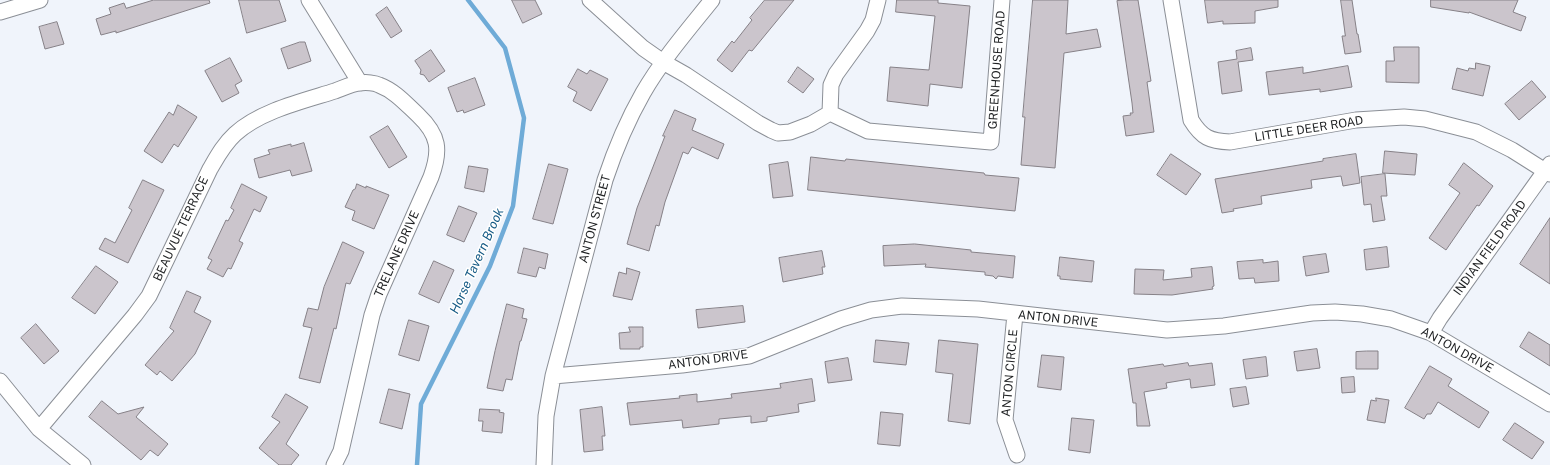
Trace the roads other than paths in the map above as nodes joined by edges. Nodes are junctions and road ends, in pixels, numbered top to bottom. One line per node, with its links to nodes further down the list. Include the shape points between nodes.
1 (40, 0): 8 (street)
2 (309, 0): 10 (street)
3 (590, 0): 9 (street, via 643,48)
4 (712, 0): 9 (street, ANTON STREET)
5 (878, 0): 11 (street, via 867,32 836,74 831,85)
6 (1002, 0): 11 (street, GREENHOUSE ROAD, via 991,142 868,131)
7 (1171, 0): 12 (street, LITTLE DEER ROAD, via 1191,120 1206,138 1230,142 1356,120 1404,117 1425,119 1476,132)
8 (0, 12)
9 (663, 62): 11 (street, via 778,133 790,132 811,124); 15 (street, ANTON STREET, via 629,119 607,174)
10 (360, 83): 18 (street, BEAUVUE TERRACE, via 268,114 234,135 218,154 210,169 149,296); 21 (street, TRELANE DRIVE, via 378,84 395,94 426,122 434,133 437,162 379,294 341,450)
11 (830, 113)
12 (1549, 169): 14 (street, INDIAN FIELD ROAD)
13 (1015, 314): 14 (street, ANTON DRIVE, via 1167,330 1224,326 1312,312 1335,312 1391,319); 15 (street, ANTON DRIVE, via 940,307 902,306 871,310 841,319 749,356 682,365); 19 (street, ANTON CIRCLE, via 1005,420)
14 (1431, 333): 17 (street, ANTON DRIVE)
15 (553, 376): 22 (street, ANTON STREET, via 546,416)
16 (0, 381): 18 (street)
17 (1550, 404)
18 (39, 429): 20 (street)
19 (1017, 455)
20 (82, 465)
21 (334, 465)
22 (544, 465)

